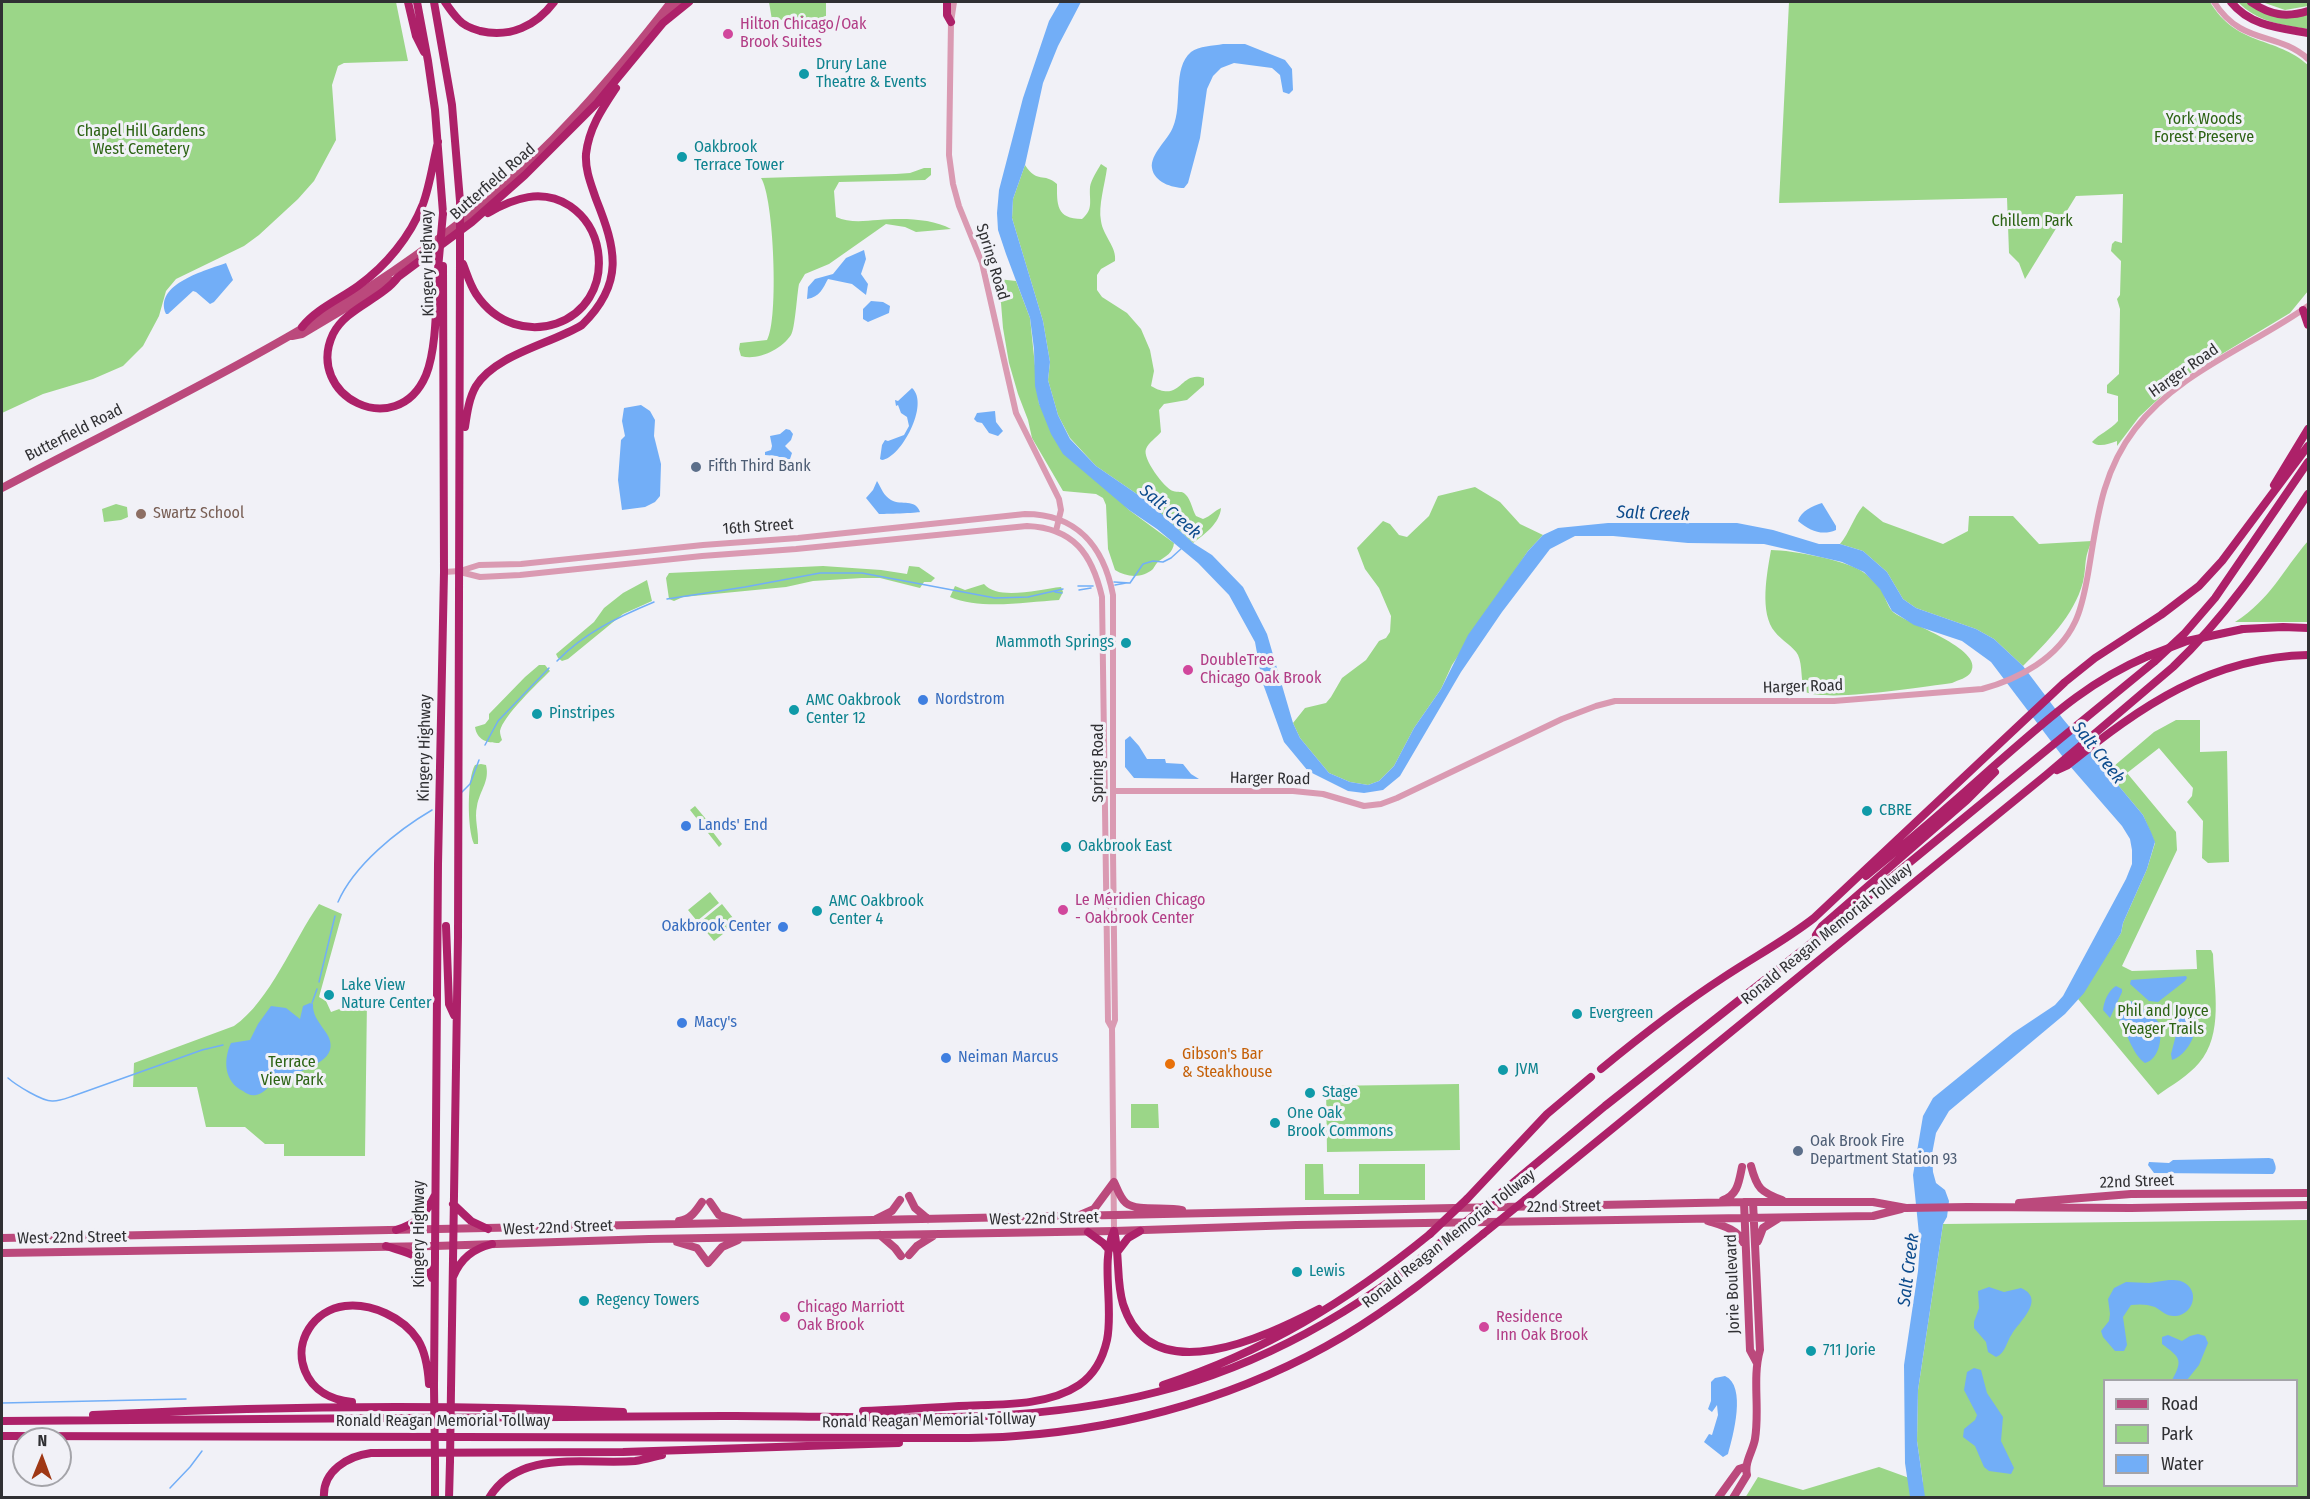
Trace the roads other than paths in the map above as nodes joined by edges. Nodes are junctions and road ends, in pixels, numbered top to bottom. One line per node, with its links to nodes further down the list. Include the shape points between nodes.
1 (408, 2): 20 (highway, via 416,36)
2 (417, 2): 20 (highway, Kingery Highway)
3 (434, 2): 23 (highway, Kingery Highway, bridge, via 453,105)
4 (444, 2): 5 (highway, via 459,21 472,29 507,33 534,22)
5 (554, 2)
6 (670, 2): 28 (main road, Butterfield Road, via 593,97 502,188 437,240)
7 (678, 2): 16 (main road, Butterfield Road)
8 (689, 2): 16 (highway)
9 (947, 2): 15 (highway)
10 (954, 2): 15 (street, Spring Road)
11 (2214, 2): 19 (street, via 2246,33 2294,49)
12 (2231, 2): 17 (highway, via 2258,23)
13 (2251, 2): 14 (highway, via 2277,15)
14 (2308, 11)
15 (951, 22): 36 (street, Spring Road, via 949,155 953,184 982,263 1014,406 1057,494)
16 (663, 24): 18 (highway, Butterfield Road)
17 (2308, 33)
18 (642, 51): 22 (highway, Butterfield Road, via 560,142); 35 (highway, via 595,121 587,148 588,176 613,255 607,292 582,325 504,361 477,385 466,417)
19 (2308, 59)
20 (428, 61): 21 (highway, Kingery Highway)
21 (438, 142): 24 (highway, Kingery Highway, bridge, via 443,213); 28 (highway, via 423,204 398,249 377,271 309,318)
22 (472, 222): 23 (highway, via 525,197 550,197 568,205 587,222 596,239 599,267 595,286 585,303 565,320 547,327 517,326 483,304); 25 (highway, Butterfield Road)
23 (460, 258): 35 (highway, Kingery Highway)
24 (441, 267): 25 (highway, via 431,355 421,384 398,405 379,410 368,408 350,400 338,388 330,369 329,347 341,322); 40 (highway, Kingery Highway)
25 (398, 277): 29 (main road, Butterfield Road, via 302,334)
26 (2306, 308): 27 (highway); 46 (street, Harger Road, via 2179,387 2143,419 2113,461 2076,621 2060,645 2016,677 1952,692 1834,701 1615,701 1562,719 1373,806 1293,790)
27 (2308, 325)
28 (302, 327): 29 (main road, Butterfield Road)
29 (287, 337): 33 (main road, Butterfield Road)
30 (2308, 429): 38 (highway)
31 (2308, 446): 38 (highway, Ronald Reagan Memorial Tollway)
32 (2308, 462): 49 (highway, Ronald Reagan Memorial Tollway, via 2199,617 2154,662)
33 (2, 488)
34 (2308, 494): 44 (highway, Ronald Reagan Memorial Tollway, via 2249,582 2214,625)
35 (460, 511): 39 (highway, Kingery Highway)
36 (1059, 520): 37 (street, Spring Road); 39 (street, 16th Street, via 1025,514 479,565); 46 (street, Spring Road, via 1092,543 1104,563 1113,595)
37 (1056, 531): 39 (street, 16th Street, via 1038,526 1004,527 520,575 480,577); 51 (street, Spring Road, via 1083,550 1094,567 1102,597 1108,1021)
38 (2238, 540): 47 (highway, Ronald Reagan Memorial Tollway, via 2193,592 2095,658 2051,694)
39 (460, 571): 40 (street, 16th Street); 50 (highway, Kingery Highway)
40 (444, 572): 58 (highway, Kingery Highway)
41 (2308, 628): 43 (highway, bridge, via 2243,630 2199,638 2148,656 2088,687)
42 (2308, 655): 44 (highway, via 2246,662 2195,679)
43 (2035, 731): 47 (highway); 49 (highway, via 1967,800 1821,926)
44 (2096, 737): 45 (highway, Ronald Reagan Memorial Tollway); 45 (highway, via 2068,765)
45 (2046, 775): 111 (highway, Ronald Reagan Memorial Tollway, bridge, via 1484,1234 1368,1321 1263,1377 1205,1399 1128,1420)
46 (1113, 791): 51 (street, Spring Road)
47 (1814, 918): 52 (highway, Ronald Reagan Memorial Tollway, via 1657,1023)
48 (446, 926): 50 (highway, via 449,1004)
49 (1809, 945): 105 (highway, Ronald Reagan Memorial Tollway, bridge, via 1374,1294 1268,1353 1191,1383)
50 (456, 1018): 65 (highway, Kingery Highway)
51 (1112, 1028): 56 (street, Spring Road)
52 (1601, 1069)
53 (1591, 1077): 100 (highway, Ronald Reagan Memorial Tollway, bridge, via 1547,1114 1430,1234)
54 (1742, 1167): 64 (main road, via 1731,1198)
55 (1751, 1167): 63 (main road, via 1755,1182 1764,1193)
56 (1114, 1182): 69 (main road, via 1127,1204); 70 (street, Spring Road); 71 (main road, via 1094,1209)
57 (2308, 1193): 67 (main road, 22nd Street, via 2131,1194)
58 (436, 1195): 81 (highway, via 419,1219); 82 (highway, Kingery Highway)
59 (909, 1196): 76 (main road, via 915,1208)
60 (900, 1200): 77 (main road, via 892,1211)
61 (1744, 1202): 62 (main road, 22nd Street); 64 (main road, 22nd Street); 72 (main road, Jorie Boulevard)
62 (1753, 1202): 63 (main road, 22nd Street); 73 (main road, Jorie Boulevard)
63 (1786, 1202): 68 (main road, 22nd Street, via 1873,1202)
64 (1715, 1203): 69 (main road, 22nd Street)
65 (453, 1204): 80 (highway, via 471,1221); 83 (highway, Kingery Highway)
66 (2308, 1205): 67 (main road, 22nd Street)
67 (1967, 1207): 68 (main road, 22nd Street)
68 (1905, 1208): 74 (main road, 22nd Street, via 1876,1216)
69 (1189, 1213): 70 (main road, 22nd Street)
70 (1114, 1215): 71 (main road, West 22nd Street); 86 (street, Spring Road)
71 (1078, 1216): 76 (main road, West 22nd Street)
72 (1744, 1218): 73 (main road, 22nd Street); 75 (main road, 22nd Street); 97 (main road, Jorie Boulevard)
73 (1754, 1218): 74 (main road, 22nd Street); 96 (main road, Jorie Boulevard)
74 (1780, 1218): 96 (main road, via 1763,1228)
75 (1701, 1219): 84 (main road, 22nd Street); 97 (main road, via 1726,1227 1741,1237)
76 (929, 1220): 77 (main road, West 22nd Street)
77 (874, 1221): 78 (main road, West 22nd Street)
78 (768, 1223): 79 (main road, West 22nd Street); 79 (main road, via 719,1215 706,1202 684,1220)
79 (648, 1224): 80 (main road, West 22nd Street)
80 (488, 1229): 83 (main road, West 22nd Street)
81 (396, 1230): 82 (main road, West 22nd Street); 89 (main road, West 22nd Street)
82 (435, 1230): 83 (main road, West 22nd Street); 95 (highway, Kingery Highway)
83 (452, 1230): 92 (highway, Kingery Highway)
84 (1140, 1231): 86 (main road, 22nd Street); 98 (highway)
85 (1088, 1232): 86 (main road, West 22nd Street); 87 (main road, West 22nd Street); 98 (highway)
86 (1114, 1232): 98 (highway)
87 (938, 1234): 88 (main road, West 22nd Street); 88 (main road, via 905,1256)
88 (880, 1235): 90 (main road, West 22nd Street)
89 (2, 1238)
90 (746, 1238): 91 (main road, West 22nd Street); 91 (main road, via 722,1247 708,1263 697,1248)
91 (649, 1239): 93 (main road, West 22nd Street)
92 (452, 1244): 93 (main road, West 22nd Street); 95 (main road, West 22nd Street); 101 (highway, Kingery Highway)
93 (492, 1244): 101 (highway, via 466,1256)
94 (386, 1246): 95 (main road, West 22nd Street); 99 (main road, West 22nd Street); 102 (highway, via 427,1263)
95 (435, 1246): 102 (highway, Kingery Highway)
96 (1756, 1246): 103 (main road, Jorie Boulevard, via 1760,1350)
97 (1745, 1247): 103 (main road, Jorie Boulevard, via 1750,1350)
98 (1113, 1251): 100 (highway, via 1131,1322 1154,1343 1183,1353 1224,1349 1275,1330 1332,1302); 108 (highway, via 1106,1344 1092,1374 1073,1389 1003,1404)
99 (2, 1253)
100 (1378, 1273): 105 (highway, Ronald Reagan Memorial Tollway, via 1307,1322 1243,1354 1177,1381)
101 (452, 1280): 118 (highway, Kingery Highway, bridge)
102 (435, 1290): 104 (highway, Kingery Highway)
103 (1756, 1363): 114 (main road, Jorie Boulevard, via 1756,1430)
104 (432, 1387): 106 (highway, via 417,1339 385,1313 345,1306 330,1310 313,1323 301,1355 312,1383 333,1398); 113 (highway, Kingery Highway, bridge)
105 (1094, 1406): 108 (highway, Ronald Reagan Memorial Tollway, via 984,1417)
106 (391, 1407): 107 (highway); 109 (highway, via 208,1409)
107 (728, 1416): 108 (highway, Ronald Reagan Memorial Tollway); 109 (highway, Ronald Reagan Memorial Tollway)
108 (779, 1416)
109 (2, 1420)
110 (2, 1436): 111 (highway, Ronald Reagan Memorial Tollway)
111 (992, 1438): 112 (highway)
112 (679, 1451): 115 (highway, via 355,1455 342,1462 330,1477); 119 (highway, via 637,1461 546,1462 521,1469)
113 (435, 1466): 116 (highway); 117 (highway, Kingery Highway)
114 (1745, 1467): 120 (main road, Jorie Boulevard, via 1739,1469); 121 (main road, Jorie Boulevard, via 1747,1475)
115 (324, 1497)
116 (428, 1497)
117 (435, 1497)
118 (449, 1497)
119 (489, 1497)
120 (1718, 1497)
121 (1733, 1497)

